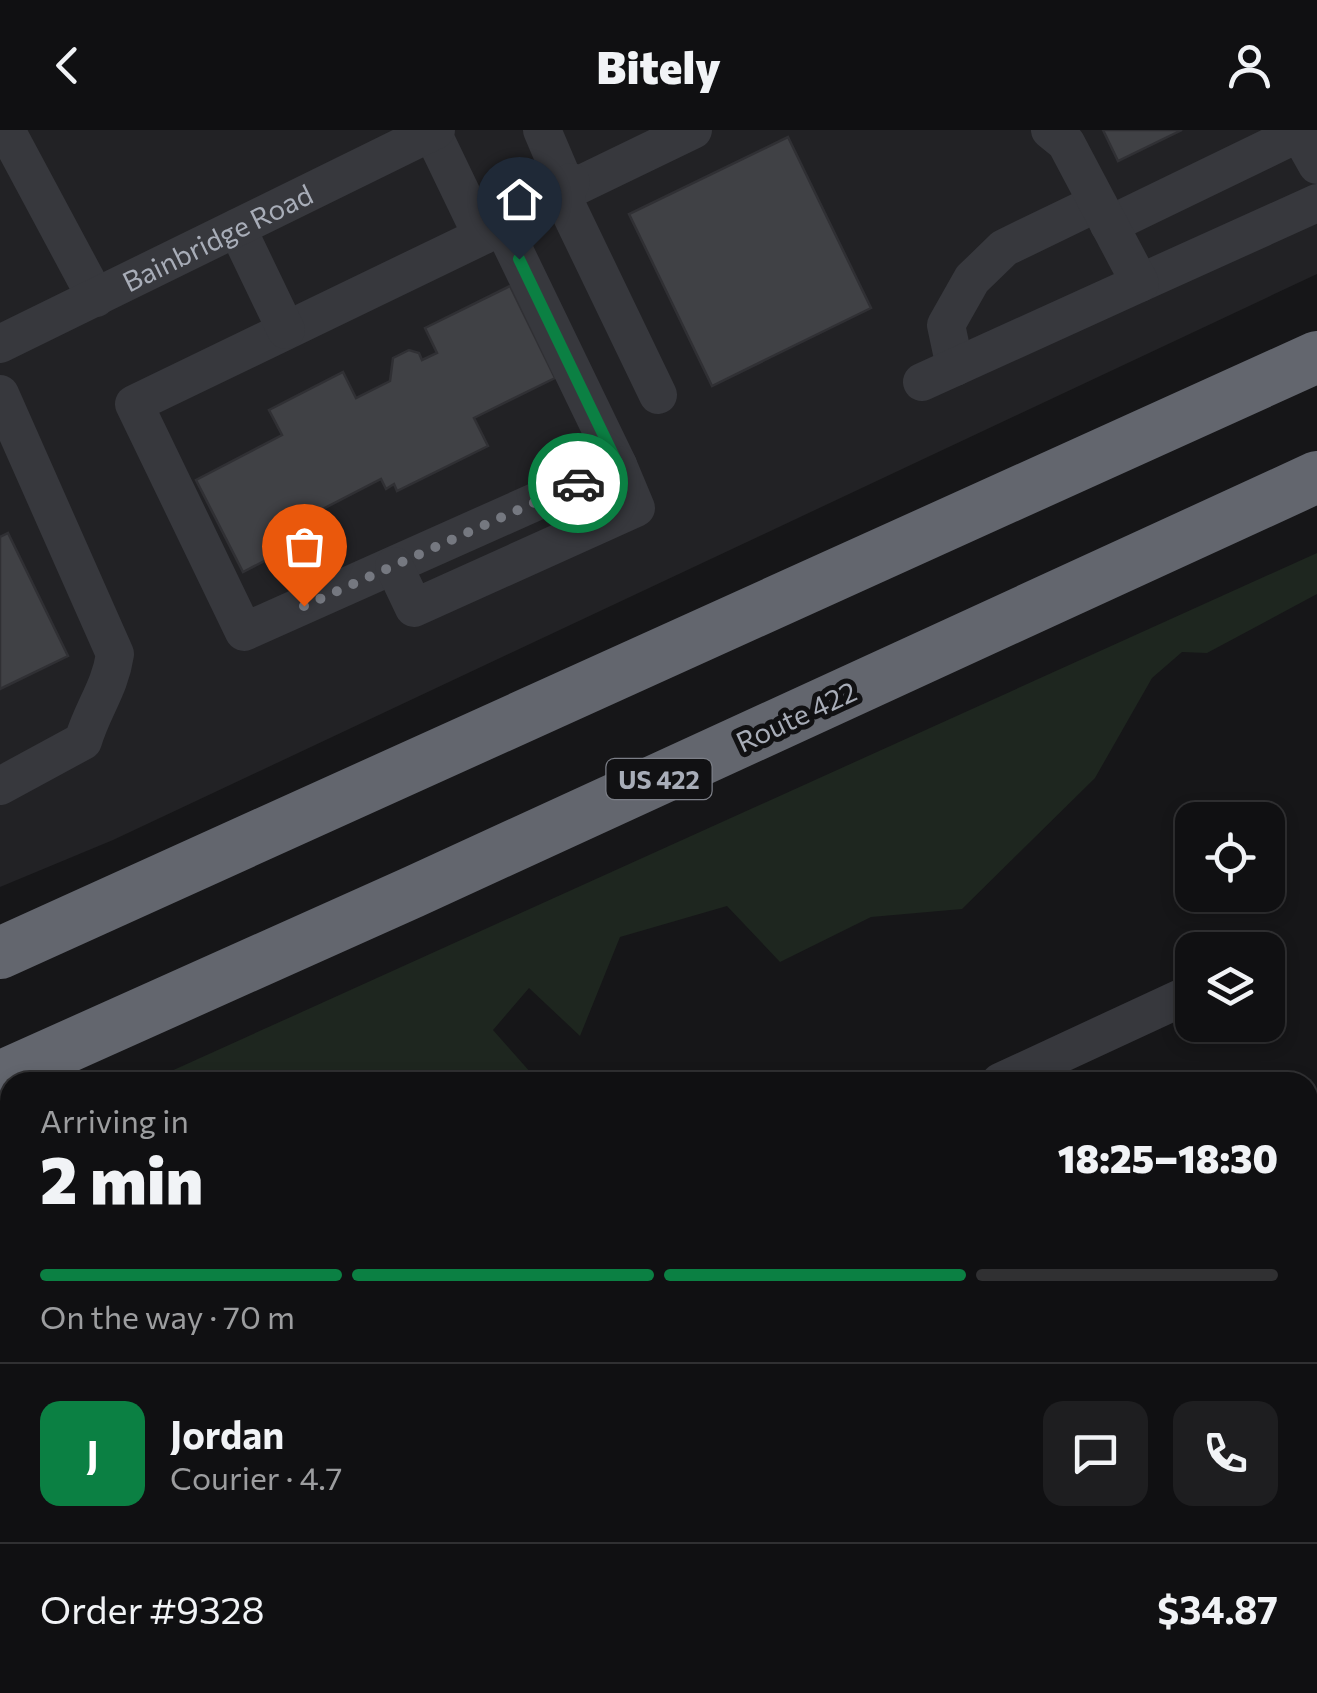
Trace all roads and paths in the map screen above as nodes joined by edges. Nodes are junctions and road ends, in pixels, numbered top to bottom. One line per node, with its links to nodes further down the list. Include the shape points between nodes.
1 (6, 130): 13 (street)
2 (542, 130): 7 (street)
3 (693, 130): 7 (street, via 590,181)
4 (1050, 130): 9 (street, via 1066,144)
5 (433, 131): 10 (street, Bainbridge Road); 11 (street)
6 (1317, 165): 9 (street, via 1300,133)
7 (571, 182): 18 (street, via 567,206)
8 (1317, 203): 12 (street)
9 (1103, 214): 12 (street); 12 (street, via 1004,248 972,279 946,325 939,374)
10 (237, 228): 13 (street, Bainbridge Road); 14 (street)
11 (482, 236): 14 (street); 14 (street, via 502,225 618,465 244,632 134,404)
12 (1140, 283)
13 (96, 298): 15 (street, Bainbridge Road)
14 (286, 330)
15 (2, 338)
16 (1317, 357): 22 (highway)
17 (0, 394): 19 (street)
18 (658, 395)
19 (14, 464): 21 (street, via 115,654 110,683 83,741)
20 (1317, 476): 24 (highway, Route 422 / US 422)
21 (0, 786)
22 (0, 953)
23 (1175, 1001): 25 (street)
24 (11, 1072)
25 (1022, 1072)

